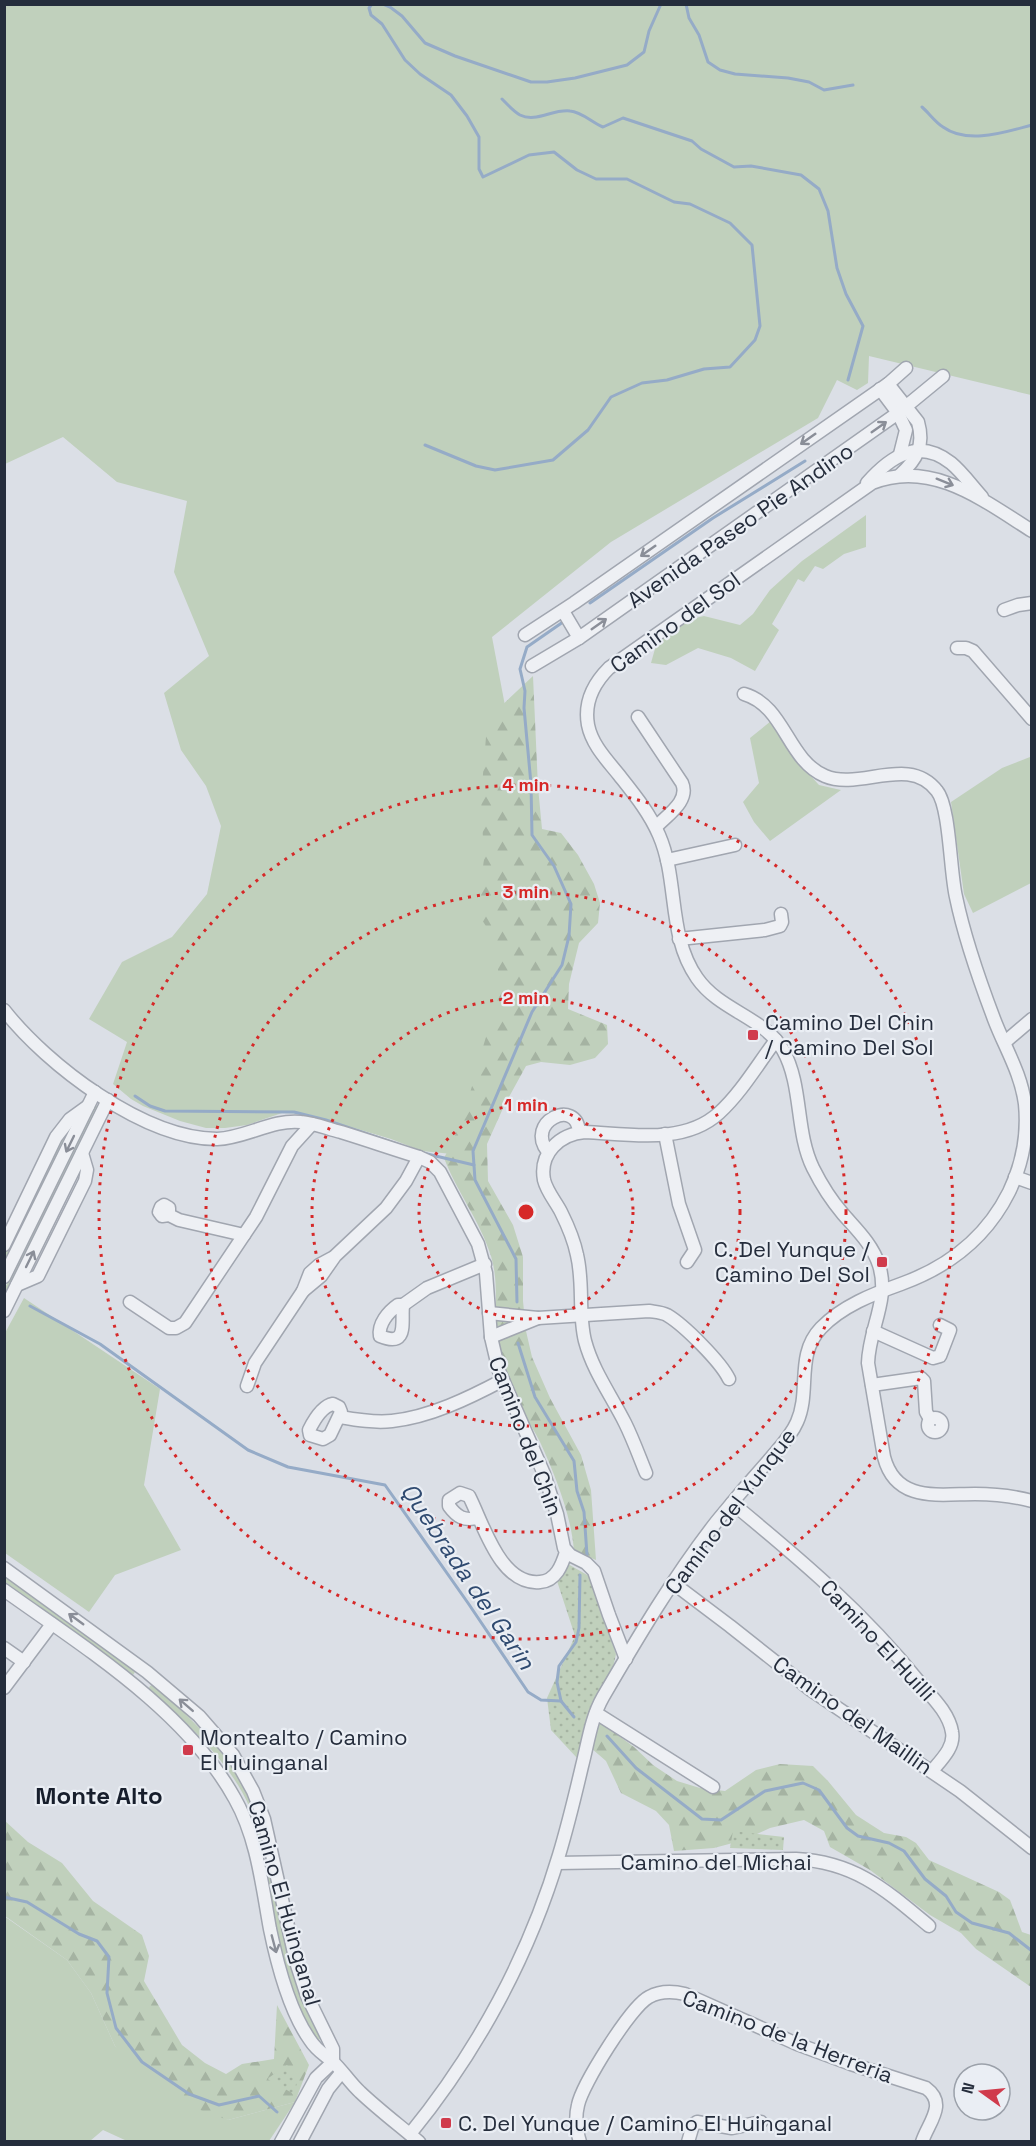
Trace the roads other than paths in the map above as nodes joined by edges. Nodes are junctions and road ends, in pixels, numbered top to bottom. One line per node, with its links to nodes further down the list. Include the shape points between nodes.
1 (906, 368): 3 (street, Avenida Paseo Pie Andino)
2 (943, 376): 4 (street, Avenida Paseo Pie Andino)
3 (884, 386): 4 (street); 13 (street, Avenida Paseo Pie Andino, one-way to 13)
4 (903, 410): 5 (street, via 918,422); 6 (street, via 906,430); 15 (street, Avenida Paseo Pie Andino, one-way to 4)
5 (920, 451): 6 (street, Camino del Sol); 7 (street); 9 (street, Camino del Sol, via 951,463)
6 (900, 454): 8 (street, Camino del Sol)
7 (900, 475): 8 (street, Camino del Sol); 9 (street, Camino del Sol, one-way to 9, via 942,480)
8 (863, 488): 21 (street, Camino del Sol, via 615,664 596,684 587,713 593,740)
9 (987, 503): 10 (street, Camino del Sol)
10 (1032, 531)
11 (1032, 603): 12 (street)
12 (1004, 610)
13 (563, 611): 14 (street, Avenida Paseo Pie Andino); 15 (street)
14 (525, 634)
15 (579, 638): 17 (street, Avenida Paseo Pie Andino)
16 (957, 648): 20 (street, via 973,651)
17 (532, 666)
18 (744, 694): 29 (street, Camino del Yunque, via 763,703 804,760 821,775 842,780 907,774 921,778 937,790 945,808 959,910)
19 (638, 717): 21 (street, via 684,790 679,804)
20 (1032, 719)
21 (656, 827): 23 (street, Camino del Sol)
22 (735, 845): 23 (street)
23 (667, 860): 25 (street, Camino del Sol)
24 (781, 914): 25 (street, via 780,926 765,930)
25 (679, 939): 28 (street, Camino del Sol, via 686,960 706,990)
26 (4, 1010): 30 (street, Camino del Chin, via 44,1053)
27 (1032, 1019): 29 (street)
28 (776, 1040): 36 (street, via 718,1114 691,1130); 48 (street, Camino del Sol, via 792,1073 812,1166 835,1203 866,1239 880,1268)
29 (1005, 1042): 40 (street, Camino del Yunque, via 1022,1085 1025,1111 1023,1152)
30 (95, 1092): 31 (street, Camino del Chin); 32 (street)
31 (108, 1100): 33 (street, Camino del Chin, via 152,1124 208,1138 233,1137); 52 (street, one-way to 31, via 17,1285 38,1276 85,1181 87,1170 82,1153)
32 (89, 1106): 44 (street, via 60,1131); 47 (street, one-way to 47)
33 (292, 1122): 34 (street, Camino del Chin); 37 (street)
34 (312, 1124): 37 (street); 39 (street, Camino del Chin)
35 (579, 1132): 36 (street); 38 (street, via 560,1139); 38 (street, via 578,1122 571,1117 552,1119 542,1135)
36 (665, 1134): 45 (street, via 679,1204 695,1250)
37 (292, 1146): 43 (street)
38 (549, 1152): 54 (street, via 544,1180 577,1254)
39 (419, 1157): 46 (street, Camino del Chin, via 434,1165 443,1177); 63 (street, via 386,1208 312,1271 255,1363)
40 (1015, 1177): 41 (street); 48 (street, Camino del Yunque, via 995,1216 970,1245 933,1270)
41 (1032, 1183)
42 (169, 1215): 43 (street)
43 (244, 1235): 50 (street, via 179,1327 166,1326)
44 (6, 1240)
45 (687, 1262)
46 (485, 1264): 51 (street, via 427,1288); 53 (street, Camino del Chin)
47 (4, 1277)
48 (883, 1290): 49 (street, Camino del Yunque); 55 (street, Camino del Sol)
49 (860, 1301): 55 (street, via 872,1305); 68 (street, Camino del Yunque, via 828,1322 813,1338 805,1359 803,1404 797,1422)
50 (130, 1302)
51 (403, 1305)
52 (4, 1311)
53 (489, 1313): 56 (street); 59 (street, Camino del Chin)
54 (582, 1315): 56 (street); 60 (street, via 662,1313 715,1359); 66 (street, via 591,1360)
55 (879, 1315): 58 (street, Camino del Sol)
56 (538, 1318): 59 (street)
57 (940, 1325): 58 (street, via 950,1330 940,1356 933,1358)
58 (873, 1331): 62 (street, Camino del Sol, via 868,1355)
59 (491, 1337): 61 (street, Camino del Chin)
60 (729, 1379)
61 (503, 1380): 64 (street, via 446,1407 401,1420); 70 (street, Camino del Chin, via 544,1474)
62 (872, 1384): 65 (street, via 921,1378); 67 (street, Camino del Sol, via 886,1464 900,1484 925,1494 987,1494)
63 (247, 1386)
64 (340, 1418)
65 (930, 1419)
66 (646, 1473)
67 (1032, 1501)
68 (732, 1503): 72 (street, Camino del Yunque); 82 (street, Camino El Huilli, via 849,1604 941,1709 953,1738)
69 (477, 1518): 70 (street, via 500,1558 524,1579 550,1579)
70 (566, 1552): 76 (street, via 594,1570)
71 (4, 1568): 78 (street, Camino El Huinganal, one-way to 71)
72 (673, 1583): 76 (street, Camino del Yunque); 82 (street, Camino del Maillin, via 824,1700)
73 (4, 1590): 74 (street, Camino El Huinganal)
74 (52, 1624): 77 (street); 80 (street, Camino El Huinganal)
75 (4, 1648): 77 (street)
76 (626, 1659): 81 (street, Camino del Yunque)
77 (24, 1662): 79 (street)
78 (147, 1672): 80 (street); 85 (street, Camino El Huinganal, one-way to 78, via 259,1805 233,1755 199,1716)
79 (4, 1688)
80 (136, 1688): 87 (street, Camino El Huinganal, via 180,1726 218,1771 251,1833)
81 (596, 1713): 83 (street); 86 (street, Camino del Yunque)
82 (932, 1771): 84 (street, Camino del Maillin)
83 (713, 1787)
84 (1032, 1848)
85 (274, 1863): 87 (street); 89 (street, Camino El Huinganal, via 296,1962 307,1996 333,2049)
86 (556, 1863): 88 (street, Camino del Michai, via 821,1861 868,1879); 94 (street, Camino del Yunque, via 519,1958 485,2027)
87 (258, 1869): 89 (street, Camino El Huinganal, one-way to 89, via 290,1998 308,2038)
88 (928, 1926)
89 (333, 2062): 90 (street, Camino El Huinganal); 91 (street, via 319,2073)
90 (341, 2073): 93 (street); 94 (street, Camino El Huinganal)
91 (298, 2110): 93 (street, via 308,2115); 95 (street)
92 (761, 2122): 98 (street, via 732,2128 697,2122)
93 (308, 2127): 96 (street)
94 (415, 2138)
95 (281, 2142)
96 (300, 2142)
97 (580, 2142): 99 (street, Camino de la Herreria, via 576,2114 584,2088 633,2010 648,1997 669,1992 685,1994 815,2051 926,2088 934,2096 937,2109)
98 (688, 2142)
99 (922, 2142)

